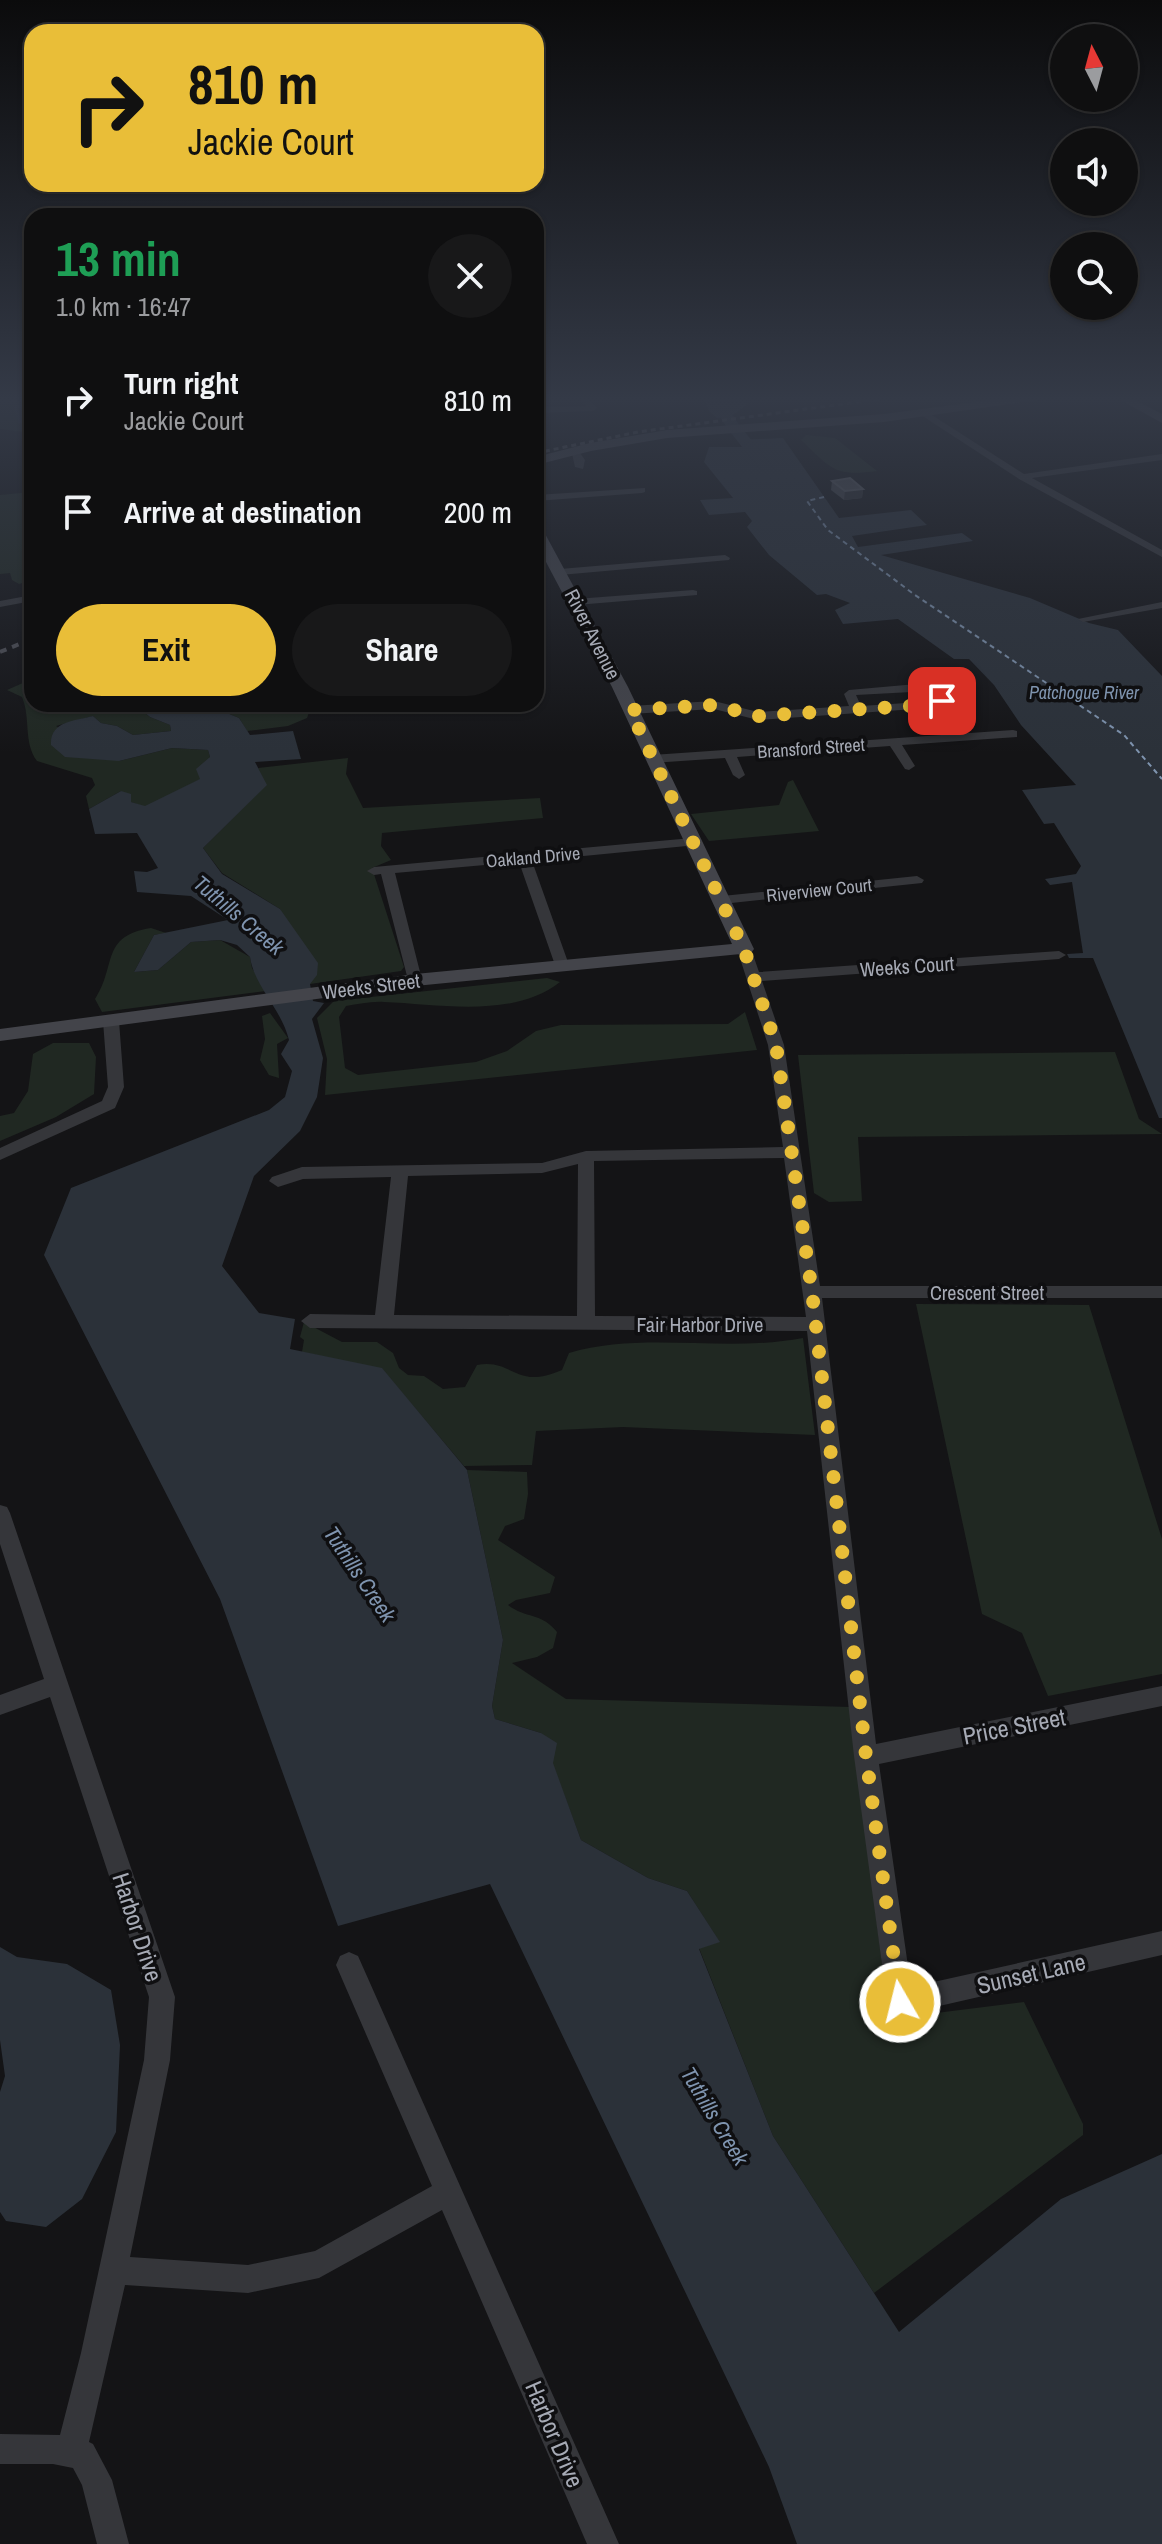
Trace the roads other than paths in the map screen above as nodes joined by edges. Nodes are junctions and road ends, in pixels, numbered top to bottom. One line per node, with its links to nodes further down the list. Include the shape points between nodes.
1 (1092, 516): 3 (street)
2 (544, 544): 5 (main road, River Avenue)
3 (1162, 554)
4 (725, 558): 5 (street)
5 (560, 572): 8 (main road, River Avenue)
6 (693, 593): 8 (street)
7 (24, 600): 9 (street)
8 (576, 602): 13 (main road, River Avenue)
9 (0, 604)
10 (1162, 605): 11 (street)
11 (1083, 619)
12 (856, 709): 12 (street, via 940,704 942,701 928,687 853,692); 13 (street, via 758,716 714,705)
13 (630, 710): 17 (main road, River Avenue)
14 (1013, 734): 15 (street, Bransford Street)
15 (894, 743): 16 (street, Bransford Street); 18 (street)
16 (729, 754): 17 (street, Bransford Street); 19 (street)
17 (652, 759): 20 (main road, River Avenue)
18 (909, 766)
19 (739, 775)
20 (692, 842): 21 (street, Oakland Drive); 23 (main road, River Avenue)
21 (524, 858): 26 (street); 28 (street, Oakland Drive, via 380,871)
22 (917, 880): 23 (street, Riverview Court)
23 (722, 900): 24 (main road, River Avenue)
24 (744, 949): 26 (main road, Weeks Street); 27 (street, River Avenue)
25 (1059, 955): 27 (street, Weeks Court)
26 (562, 965): 28 (main road, Weeks Street)
27 (755, 977): 31 (street, River Avenue, via 776,1045)
28 (415, 980): 29 (main road, Weeks Street)
29 (111, 1021): 30 (main road, Weeks Street); 32 (street, via 115,1083 109,1104)
30 (0, 1035)
31 (790, 1152): 33 (street); 36 (street, River Avenue)
32 (0, 1155)
33 (586, 1156): 34 (street, via 542,1168); 40 (street)
34 (400, 1169): 35 (street, via 302,1173); 39 (street)
35 (278, 1181)
36 (812, 1292): 37 (street, Crescent Street); 41 (street, River Avenue)
37 (1162, 1292)
38 (310, 1321): 39 (street, Fair Harbor Drive)
39 (384, 1321): 40 (street, Fair Harbor Drive)
40 (586, 1324): 41 (street, Fair Harbor Drive)
41 (814, 1324): 46 (street, River Avenue)
42 (0, 1513): 43 (street, Harbor Drive)
43 (58, 1684): 45 (street); 51 (street, Harbor Drive, via 162,1997 157,2060)
44 (1162, 1696): 46 (street, Price Street)
45 (0, 1705)
46 (866, 1756): 49 (street, River Avenue)
47 (1162, 1943): 49 (street, Sunset Lane)
48 (349, 1965): 50 (street, Harbor Drive)
49 (900, 2002)
50 (448, 2192): 51 (street, via 319,2264 248,2279); 55 (street, Harbor Drive)
51 (114, 2270): 53 (street, Harbor Drive)
52 (0, 2449): 53 (street)
53 (71, 2453): 54 (street, via 82,2455 96,2480)
54 (113, 2544)
55 (603, 2544)

